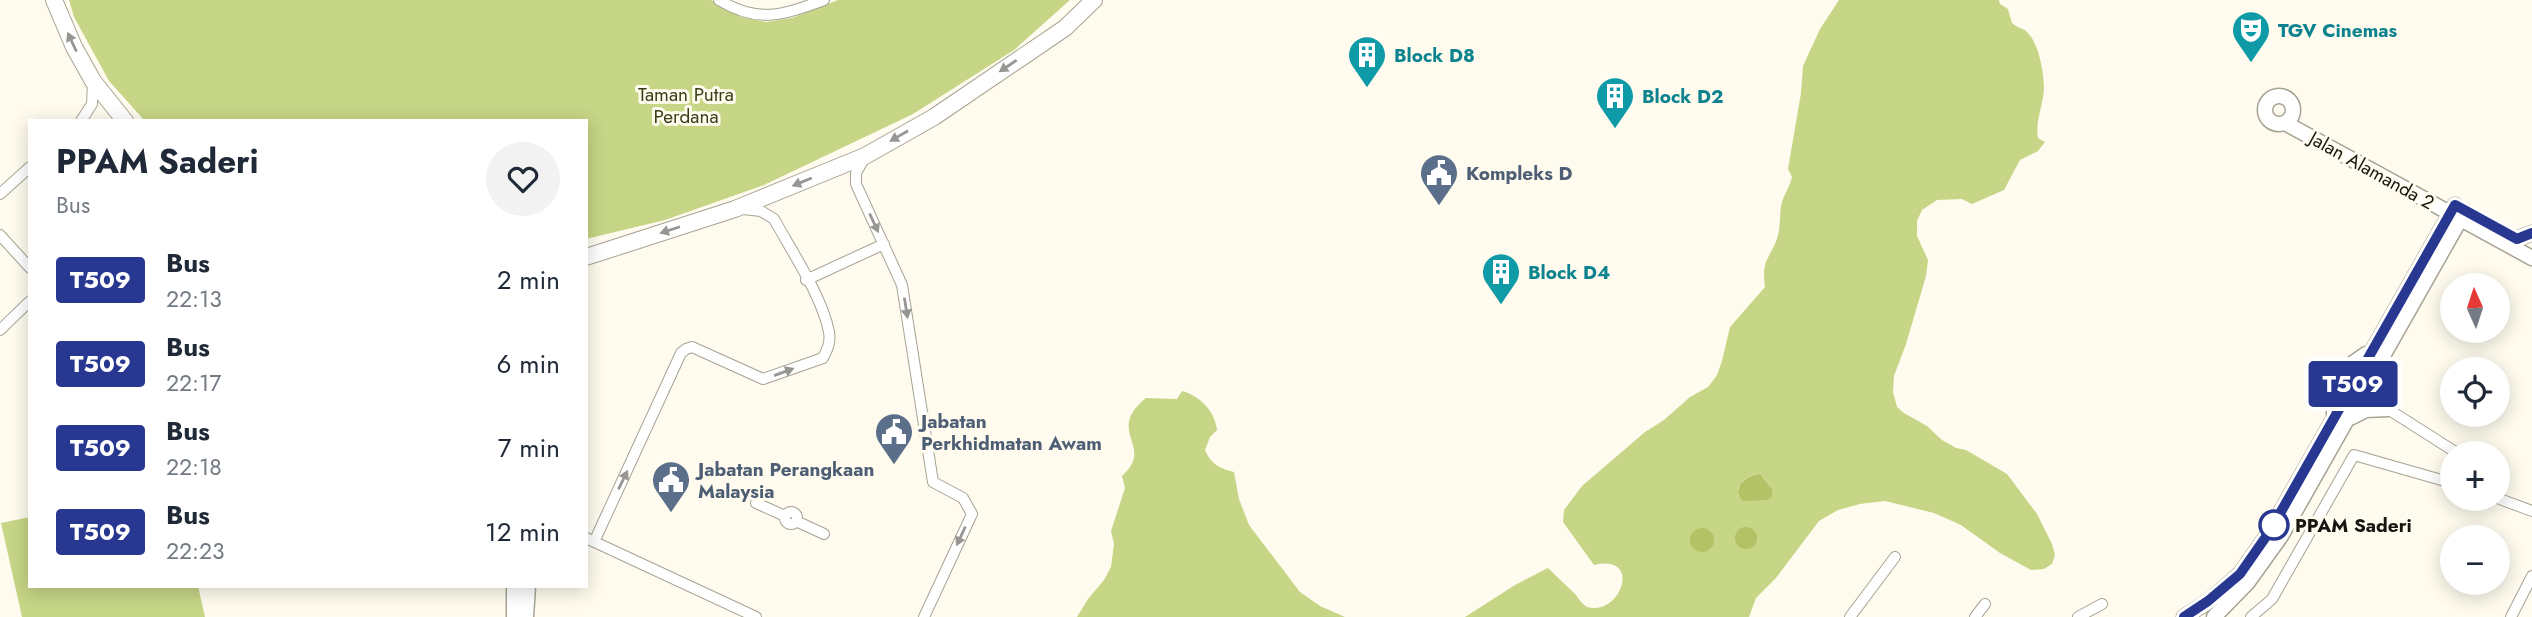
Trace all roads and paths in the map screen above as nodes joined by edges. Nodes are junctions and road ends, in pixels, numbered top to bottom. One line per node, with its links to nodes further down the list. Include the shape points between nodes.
1 (54, 0): 7 (main road, one-way to 1)
2 (719, 0): 3 (street, via 750,14 772,16)
3 (824, 0)
4 (1083, 0): 6 (street)
5 (1094, 0): 6 (main road)
6 (1065, 28): 10 (main road, one-way to 10, via 934,117)
7 (93, 81): 8 (street, via 92,104); 9 (main road)
8 (82, 119)
9 (123, 119)
10 (865, 156): 14 (main road, one-way to 14); 21 (street, one-way to 21, via 856,184)
11 (28, 169): 12 (street)
12 (0, 194)
13 (2433, 204): 15 (street, Jalan Alamanda 2); 15 (street, Jalan Alamanda 2, via 2288,120); 17 (street)
14 (735, 209): 23 (main road, one-way to 23); 25 (street, via 761,211 774,219)
15 (2458, 212): 16 (street, Jalan Alamanda 2); 17 (street); 20 (street, Jalan Alamanda 2)
16 (2484, 232): 17 (street); 22 (street, Jalan Alamanda 2)
17 (2446, 233): 28 (street); 29 (street)
18 (2532, 233): 20 (street)
19 (0, 235): 24 (street)
20 (2517, 239): 22 (street, Jalan Alamanda 2)
21 (884, 244): 25 (street); 49 (street, one-way to 49, via 902,285 933,482 962,498 972,514)
22 (2532, 254)
23 (588, 257)
24 (28, 266)
25 (806, 280): 39 (street, one-way to 25, via 686,349 692,347 763,379 823,358 830,333)
26 (28, 303): 27 (street)
27 (0, 330)
28 (2372, 349): 30 (street); 32 (street, via 2346,368 2320,367 2334,391)
29 (2380, 362): 30 (street); 31 (street, via 2378,387)
30 (2357, 390): 31 (street); 32 (street)
31 (2388, 409): 32 (street); 33 (street)
32 (2341, 418): 53 (street, via 2240,574); 54 (street, via 2281,536 2248,582)
33 (2440, 442)
34 (2440, 477): 55 (street, via 2354,455 2272,600)
35 (756, 503): 38 (street, via 785,516 793,513 796,521)
36 (2510, 503): 37 (street)
37 (2532, 511)
38 (824, 534)
39 (590, 540): 48 (street)
40 (1895, 557): 50 (street)
41 (2532, 576): 56 (street)
42 (514, 588): 46 (street)
43 (528, 588): 47 (street)
44 (1985, 604): 51 (street)
45 (2102, 604): 52 (street)
46 (514, 617)
47 (526, 617)
48 (756, 617)
49 (924, 617)
50 (1850, 617)
51 (1975, 617)
52 (2078, 617)
53 (2184, 617)
54 (2214, 617)
55 (2251, 617)
56 (2511, 617)

